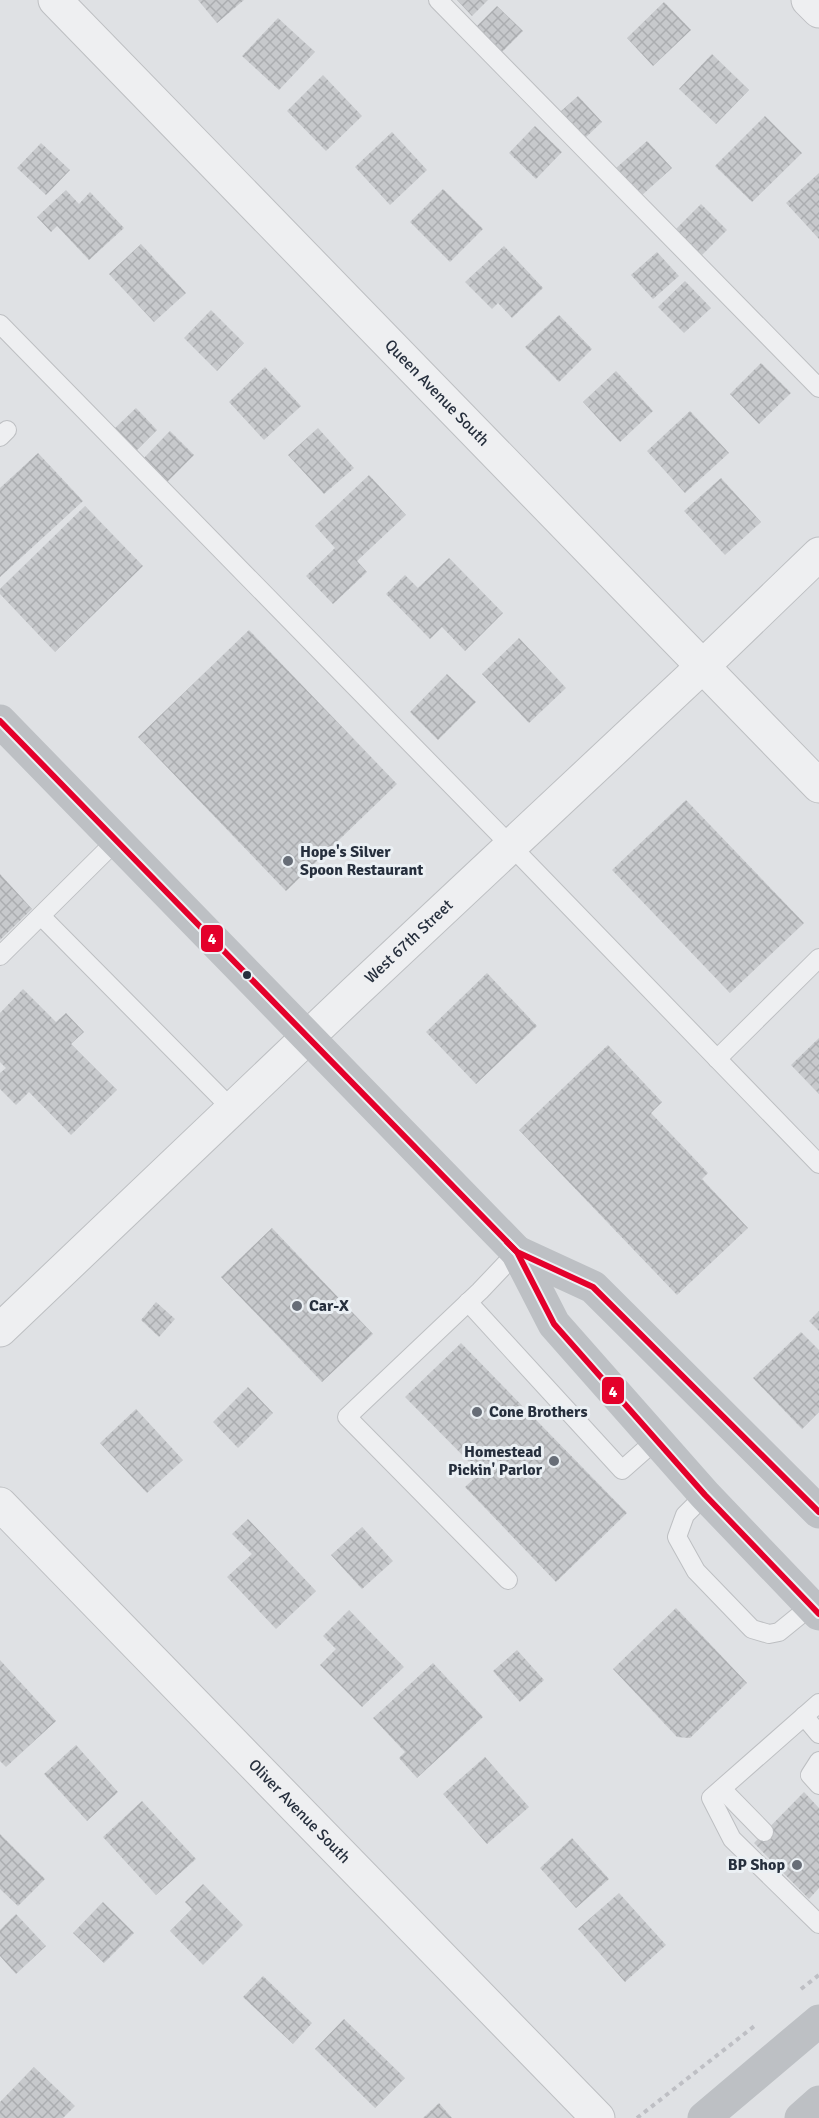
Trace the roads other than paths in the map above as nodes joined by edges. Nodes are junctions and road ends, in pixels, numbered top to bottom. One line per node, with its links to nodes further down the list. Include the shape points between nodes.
1 (55, 0): 8 (street, Queen Avenue South)
2 (438, 0): 6 (lane)
3 (808, 0): 4 (street)
4 (819, 11)
5 (0, 324): 12 (lane)
6 (819, 388)
7 (819, 554): 8 (street, West 67th Street)
8 (703, 666): 10 (street, Queen Avenue South); 12 (street, West 67th Street)
9 (0, 721): 11 (main road)
10 (819, 786)
11 (116, 841): 13 (lane); 16 (main road)
12 (511, 846): 16 (street, West 67th Street); 17 (lane)
13 (41, 916): 14 (lane); 18 (lane)
14 (0, 956)
15 (819, 958): 17 (lane)
16 (308, 1037): 18 (street, West 67th Street); 20 (main road)
17 (717, 1059): 19 (lane)
18 (232, 1110): 22 (street, West 67th Street)
19 (819, 1164)
20 (517, 1252): 21 (lane); 23 (main road, via 554,1324); 25 (main road, via 593,1287)
21 (468, 1302): 23 (lane, via 622,1470); 27 (lane, via 347,1417)
22 (0, 1330)
23 (656, 1440): 24 (main road)
24 (705, 1495): 28 (main road); 28 (lane, via 685,1515 677,1537 696,1571 712,1588 752,1629 768,1634 779,1632)
25 (814, 1497)
26 (0, 1504): 39 (street, Oliver Avenue South)
27 (508, 1580)
28 (815, 1610)
29 (819, 1702): 30 (lane)
30 (804, 1716): 31 (lane); 34 (lane)
31 (819, 1734)
32 (819, 1761): 33 (lane, via 810,1775)
33 (819, 1785)
34 (722, 1789): 35 (lane); 36 (lane, via 711,1798 732,1839)
35 (764, 1832)
36 (819, 1924)
37 (819, 2021): 40 (main road)
38 (819, 2102): 41 (main road)
39 (598, 2118)
40 (704, 2118)
41 (801, 2118)

